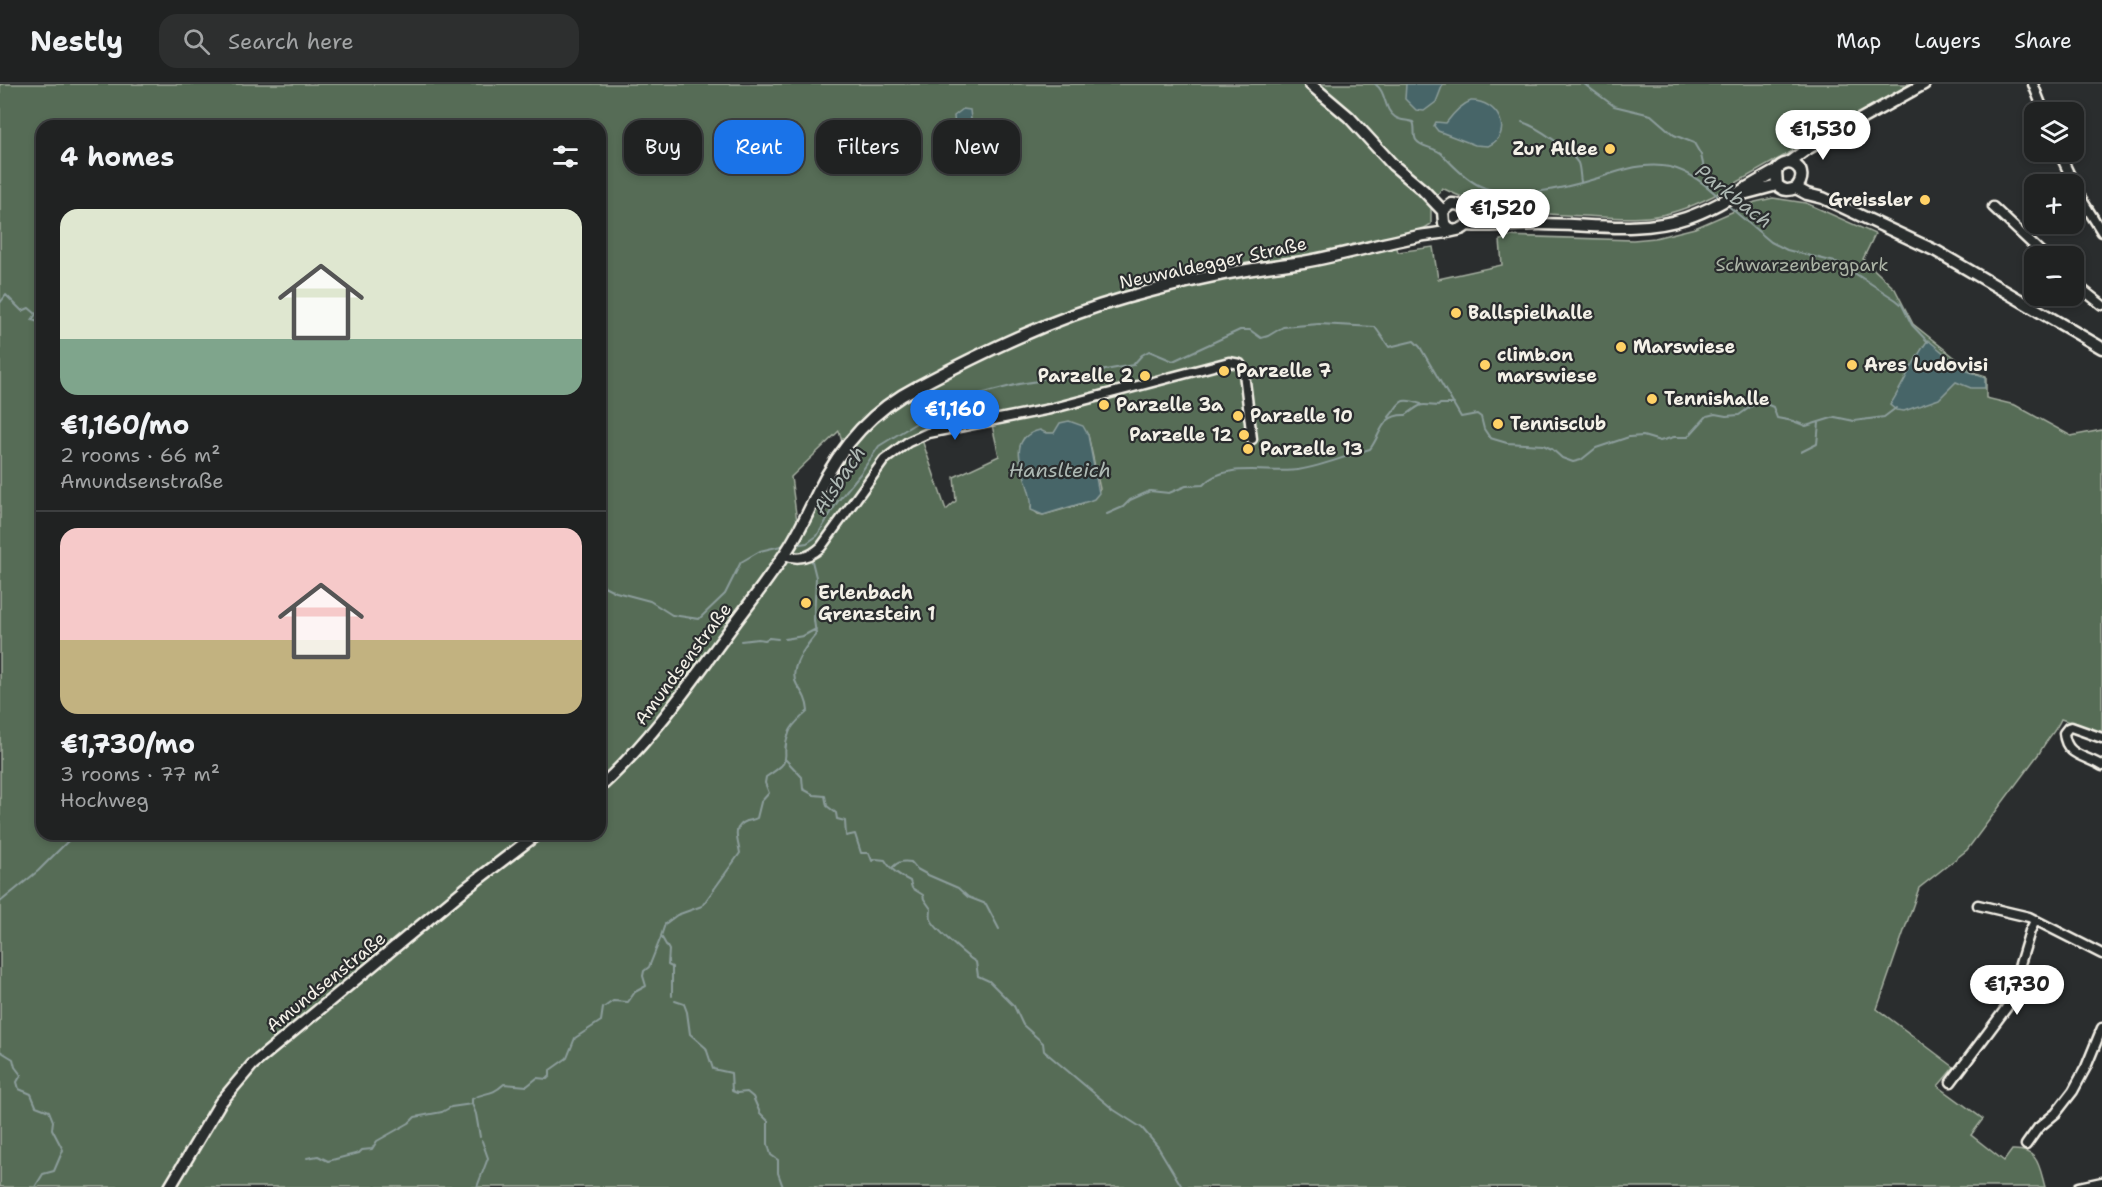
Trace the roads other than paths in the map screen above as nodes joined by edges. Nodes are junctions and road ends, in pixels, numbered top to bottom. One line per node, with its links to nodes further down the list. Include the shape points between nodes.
1 (1310, 84): 14 (main road)
2 (1924, 84): 5 (main road)
3 (2033, 84): 4 (street)
4 (2040, 102)
5 (1828, 140): 7 (main road); 9 (main road, via 1804,159)
6 (2064, 162): 18 (street)
7 (1788, 163): 8 (main road); 9 (main road, via 1793,164)
8 (1776, 171): 10 (main road); 11 (main road)
9 (1799, 179): 10 (main road, via 1786,191); 23 (main road, via 1807,194 1936,251)
10 (1777, 185): 11 (main road)
11 (1734, 196): 15 (main road, via 1684,219 1660,225 1639,228)
12 (1993, 207): 20 (street)
13 (1468, 210): 14 (main road, via 1460,204); 15 (main road); 16 (main road)
14 (1446, 212): 17 (main road, via 1446,226); 19 (main road, Neuwaldegger Straße)
15 (1539, 224): 16 (main road)
16 (1467, 225): 17 (main road)
17 (1451, 230): 19 (main road, Neuwaldegger Straße)
18 (2102, 232)
19 (1422, 235): 25 (main road, Neuwaldegger Straße, via 1125,298 1086,310 975,358 905,393 871,418 837,458)
20 (2034, 246)
21 (2084, 291): 22 (street)
22 (2102, 305)
23 (2102, 348)
24 (1252, 439): 25 (street, via 1244,373 1240,364 1229,362 1050,409 919,437 884,460 821,547 805,557 793,558)
25 (786, 553): 28 (main road, Amundsenstraße, via 672,710)
26 (2102, 738): 27 (street, via 2064,730 2073,754)
27 (2102, 766)
28 (606, 781)
29 (529, 840): 37 (main road, Amundsenstraße, via 252,1065 220,1103)
30 (1978, 904): 31 (street)
31 (2036, 921): 32 (street); 34 (street, via 2007,1007)
32 (2102, 954)
33 (2102, 1028): 35 (street, via 2073,1091)
34 (1951, 1082)
35 (2026, 1144)
36 (2102, 1182): 38 (street)
37 (170, 1187)
38 (2079, 1187)

